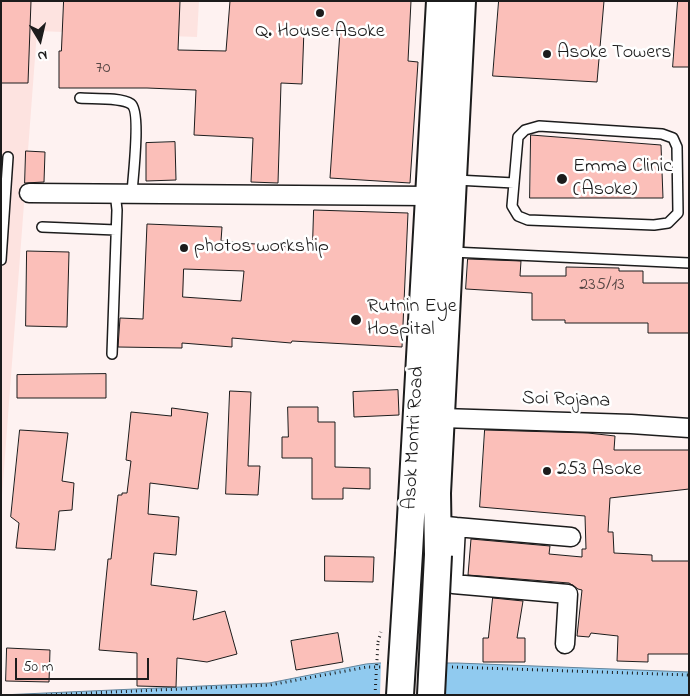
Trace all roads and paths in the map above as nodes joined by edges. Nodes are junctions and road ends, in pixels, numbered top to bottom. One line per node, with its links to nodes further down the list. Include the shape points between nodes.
1 (440, 1): 9 (main road, Asok Montri Road)
2 (462, 1): 5 (main road, Asok Montri Road)
3 (80, 98): 8 (lane, via 118,101 134,108 136,124)
4 (8, 157): 13 (lane)
5 (453, 180): 6 (lane); 12 (main road, Asok Montri Road)
6 (514, 182): 6 (lane, via 518,137 525,130 539,126 662,134 673,138 677,147 678,213 668,223 654,225 528,220 518,216 512,206)
7 (29, 192): 8 (street)
8 (124, 192): 9 (street); 11 (lane, via 117,210)
9 (429, 196): 27 (main road, Asok Montri Road, bridge)
10 (42, 227): 11 (lane)
11 (116, 230): 15 (lane)
12 (449, 252): 14 (lane); 16 (main road, Asok Montri Road)
13 (1, 260)
14 (689, 263)
15 (112, 354)
16 (442, 418): 17 (street, Soi Rojana); 18 (main road, Asok Montri Road)
17 (689, 428)
18 (446, 526): 19 (street); 21 (street, via 453,584 568,594); 28 (main road, Asok Montri Road, bridge, via 438,555)
19 (571, 537)
20 (378, 642): 26 (path, bridge)
21 (565, 644)
22 (386, 667): 25 (path, via 367,667 270,685)
23 (444, 667): 24 (path)
24 (689, 675)
25 (46, 695)
26 (375, 695)
27 (400, 695)
28 (431, 695)

